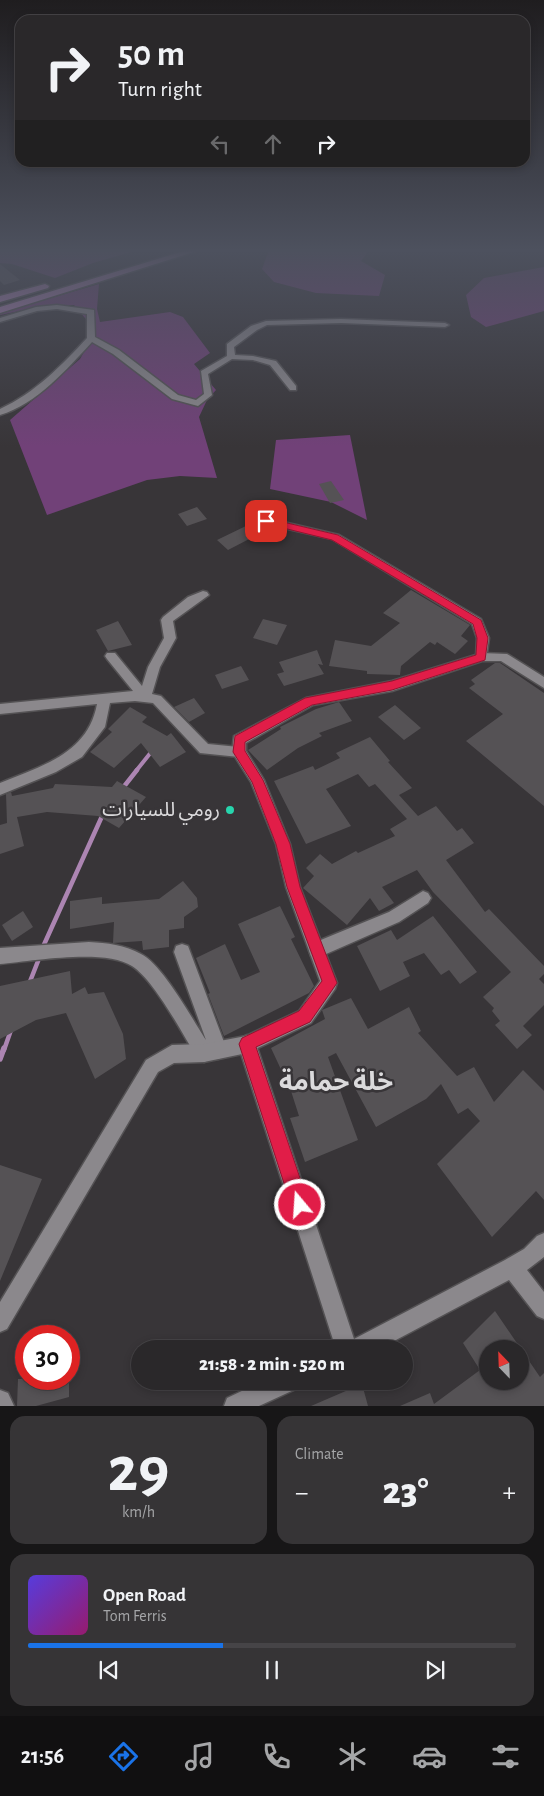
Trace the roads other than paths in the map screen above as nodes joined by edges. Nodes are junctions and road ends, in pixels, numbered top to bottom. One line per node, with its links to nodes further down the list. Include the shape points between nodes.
1 (14, 316): 3 (street)
2 (91, 316): 5 (street)
3 (0, 320)
4 (444, 325): 6 (street, via 341,321 266,323 230,346)
5 (91, 338): 6 (street, via 116,352 175,397 198,402 208,394 204,373); 8 (street, via 68,364 12,408)
6 (231, 358): 7 (street, via 253,358 273,363)
7 (293, 388)
8 (0, 412)
9 (266, 521): 12 (street, via 335,537 477,622 483,638)
10 (203, 595): 14 (street, via 167,620 170,638 154,667)
11 (111, 656): 14 (street)
12 (482, 657): 13 (street, via 503,657); 17 (street, via 392,686 310,701 239,740)
13 (544, 683)
14 (145, 698): 15 (street); 17 (street, via 158,699 205,749)
15 (104, 700): 16 (street); 18 (street, via 100,723 77,753 51,768)
16 (0, 709)
17 (239, 752): 20 (street, via 257,780 283,844 293,887)
18 (0, 789)
19 (423, 898): 20 (street, via 394,918)
20 (317, 950): 23 (street, via 330,983 304,1017)
21 (182, 952): 24 (street)
22 (0, 956): 24 (street, via 72,950 112,952 138,961)
23 (247, 1044): 24 (street); 29 (street)
24 (211, 1052): 28 (street, via 172,1054 152,1066)
25 (544, 1243): 26 (street, via 531,1256)
26 (512, 1267): 27 (street); 30 (street)
27 (544, 1309)
28 (0, 1322)
29 (344, 1340)
30 (374, 1340)
31 (269, 1390): 34 (street)
32 (0, 1400): 33 (street)
33 (3, 1406)
34 (235, 1406)

